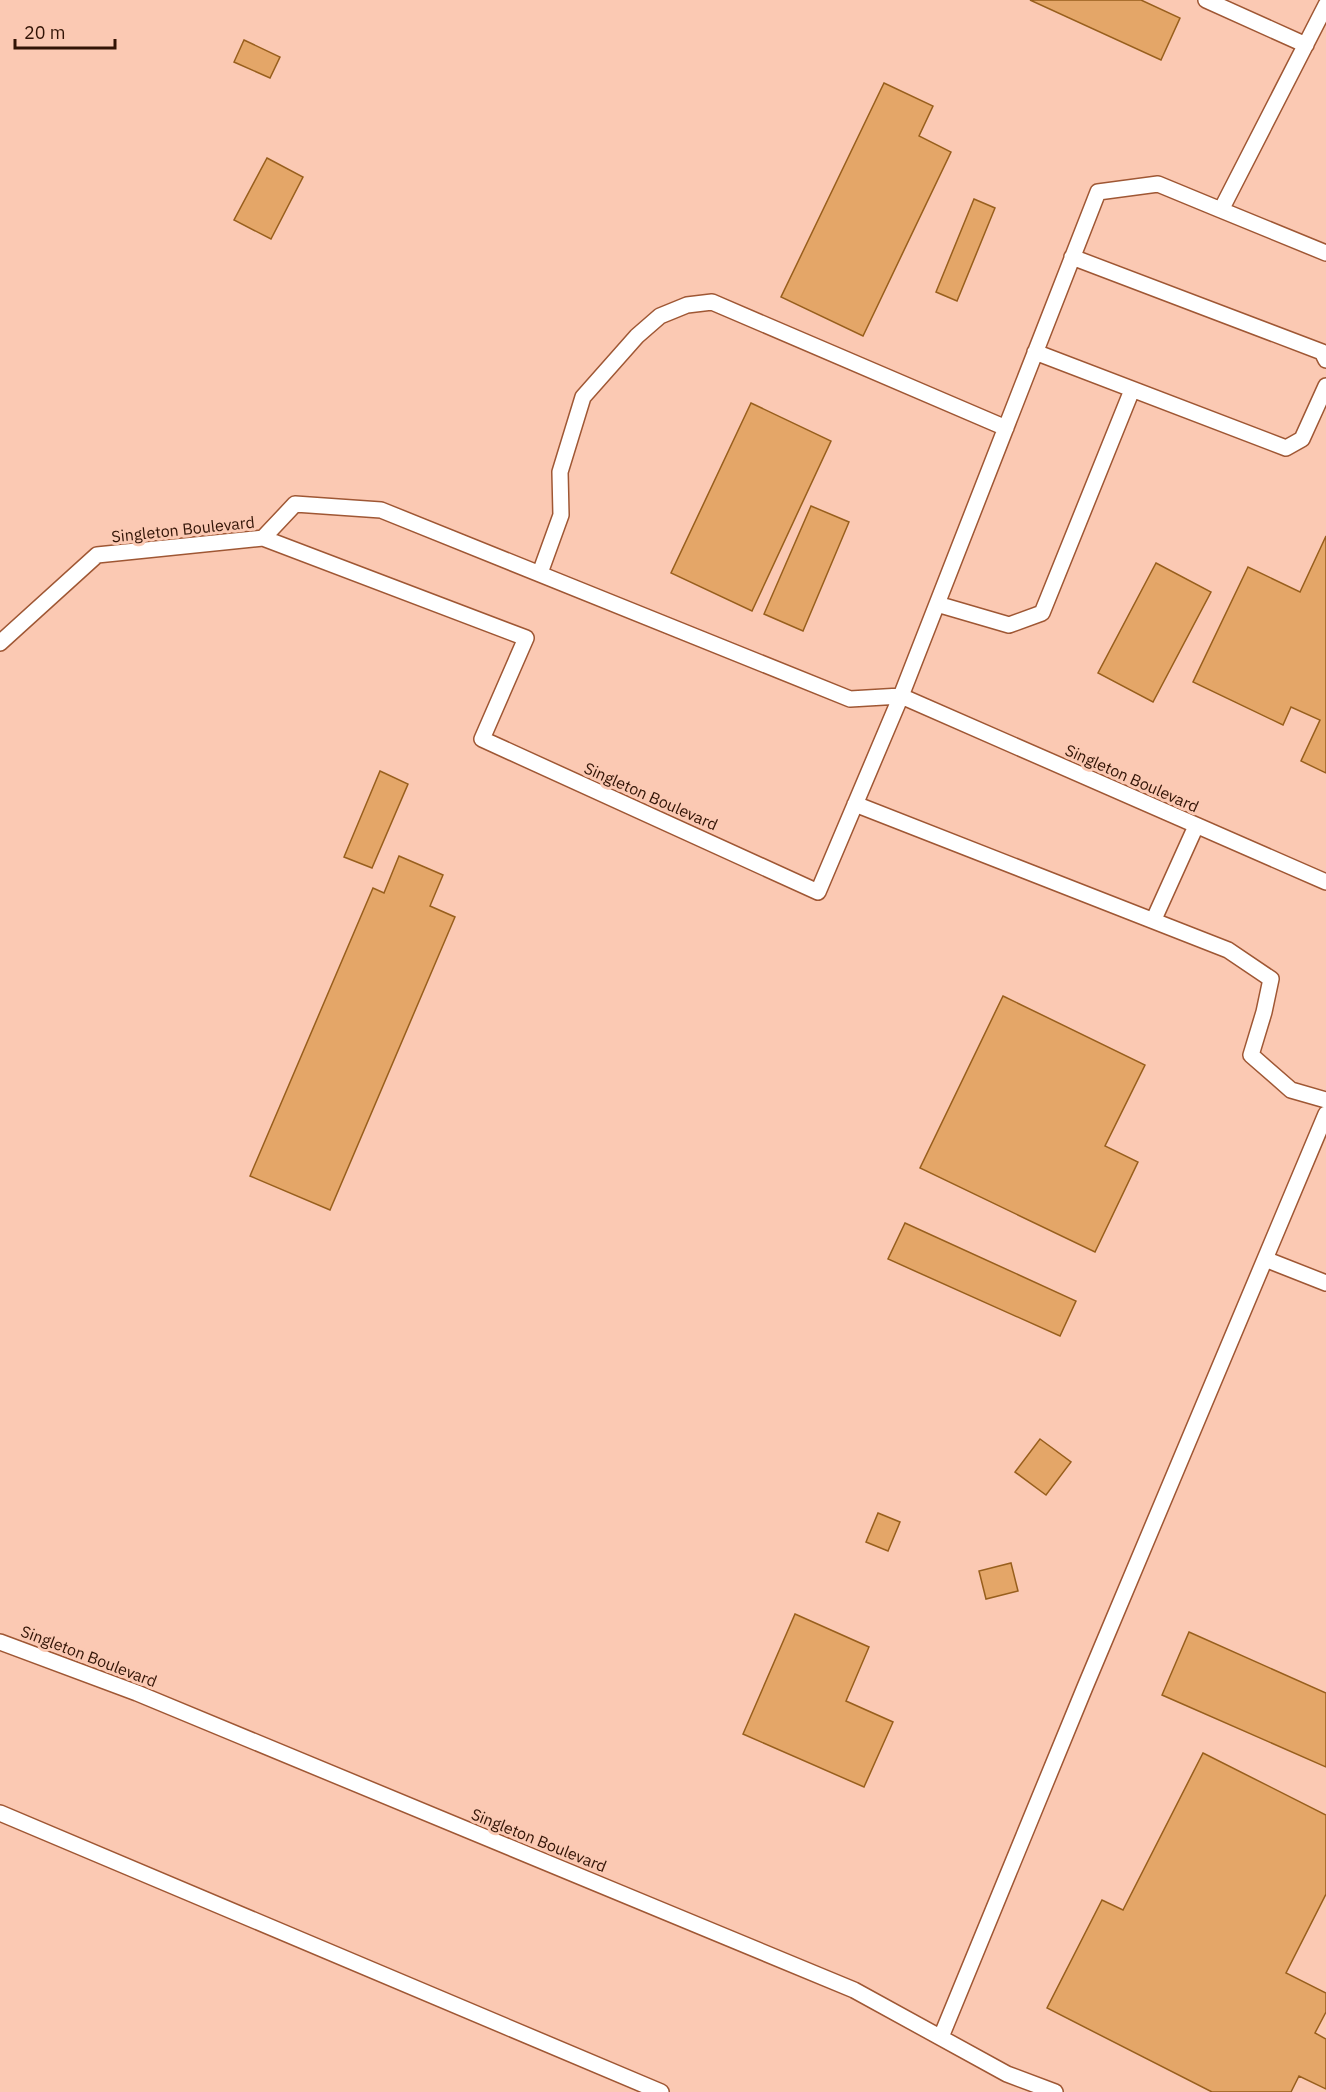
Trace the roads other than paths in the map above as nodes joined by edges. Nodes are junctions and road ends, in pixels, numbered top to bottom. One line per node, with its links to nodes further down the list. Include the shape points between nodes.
1 (1206, 0): 3 (lane)
2 (1326, 5): 3 (lane)
3 (1306, 45): 4 (lane)
4 (1221, 210): 5 (lane); 6 (lane, via 1158,184 1098,192)
5 (1326, 253)
6 (1072, 257): 7 (lane); 8 (lane, via 1322,352)
7 (1035, 352): 10 (lane); 11 (lane)
8 (1326, 360)
9 (1326, 386): 10 (lane, via 1302,439 1286,448)
10 (1132, 390): 14 (lane, via 1042,613 1009,625)
11 (1006, 428): 13 (lane, via 712,302 687,305 660,316 637,336 584,397 560,472 561,515); 14 (lane)
12 (263, 538): 13 (lane, via 295,504 381,510); 15 (lane, Singleton Boulevard, via 98,555); 17 (lane, Singleton Boulevard, via 526,638 482,739 818,892)
13 (540, 573): 16 (lane, via 850,699)
14 (937, 604): 16 (lane)
15 (0, 644)
16 (901, 696): 17 (lane, Singleton Boulevard); 18 (lane, Singleton Boulevard)
17 (855, 804): 20 (lane)
18 (1196, 826): 19 (lane, Singleton Boulevard); 20 (lane)
19 (1326, 882)
20 (1154, 919): 21 (lane, via 1228,950 1271,979 1251,1055 1291,1090)
21 (1326, 1100)
22 (1326, 1114): 23 (lane)
23 (1265, 1259): 24 (lane); 27 (lane)
24 (1326, 1283)
25 (0, 1642): 27 (lane, Singleton Boulevard, via 137,1693 843,1985)
26 (0, 1813): 28 (lane)
27 (940, 2037): 29 (lane, Singleton Boulevard, via 1007,2074)
28 (661, 2092)
29 (1055, 2092)

